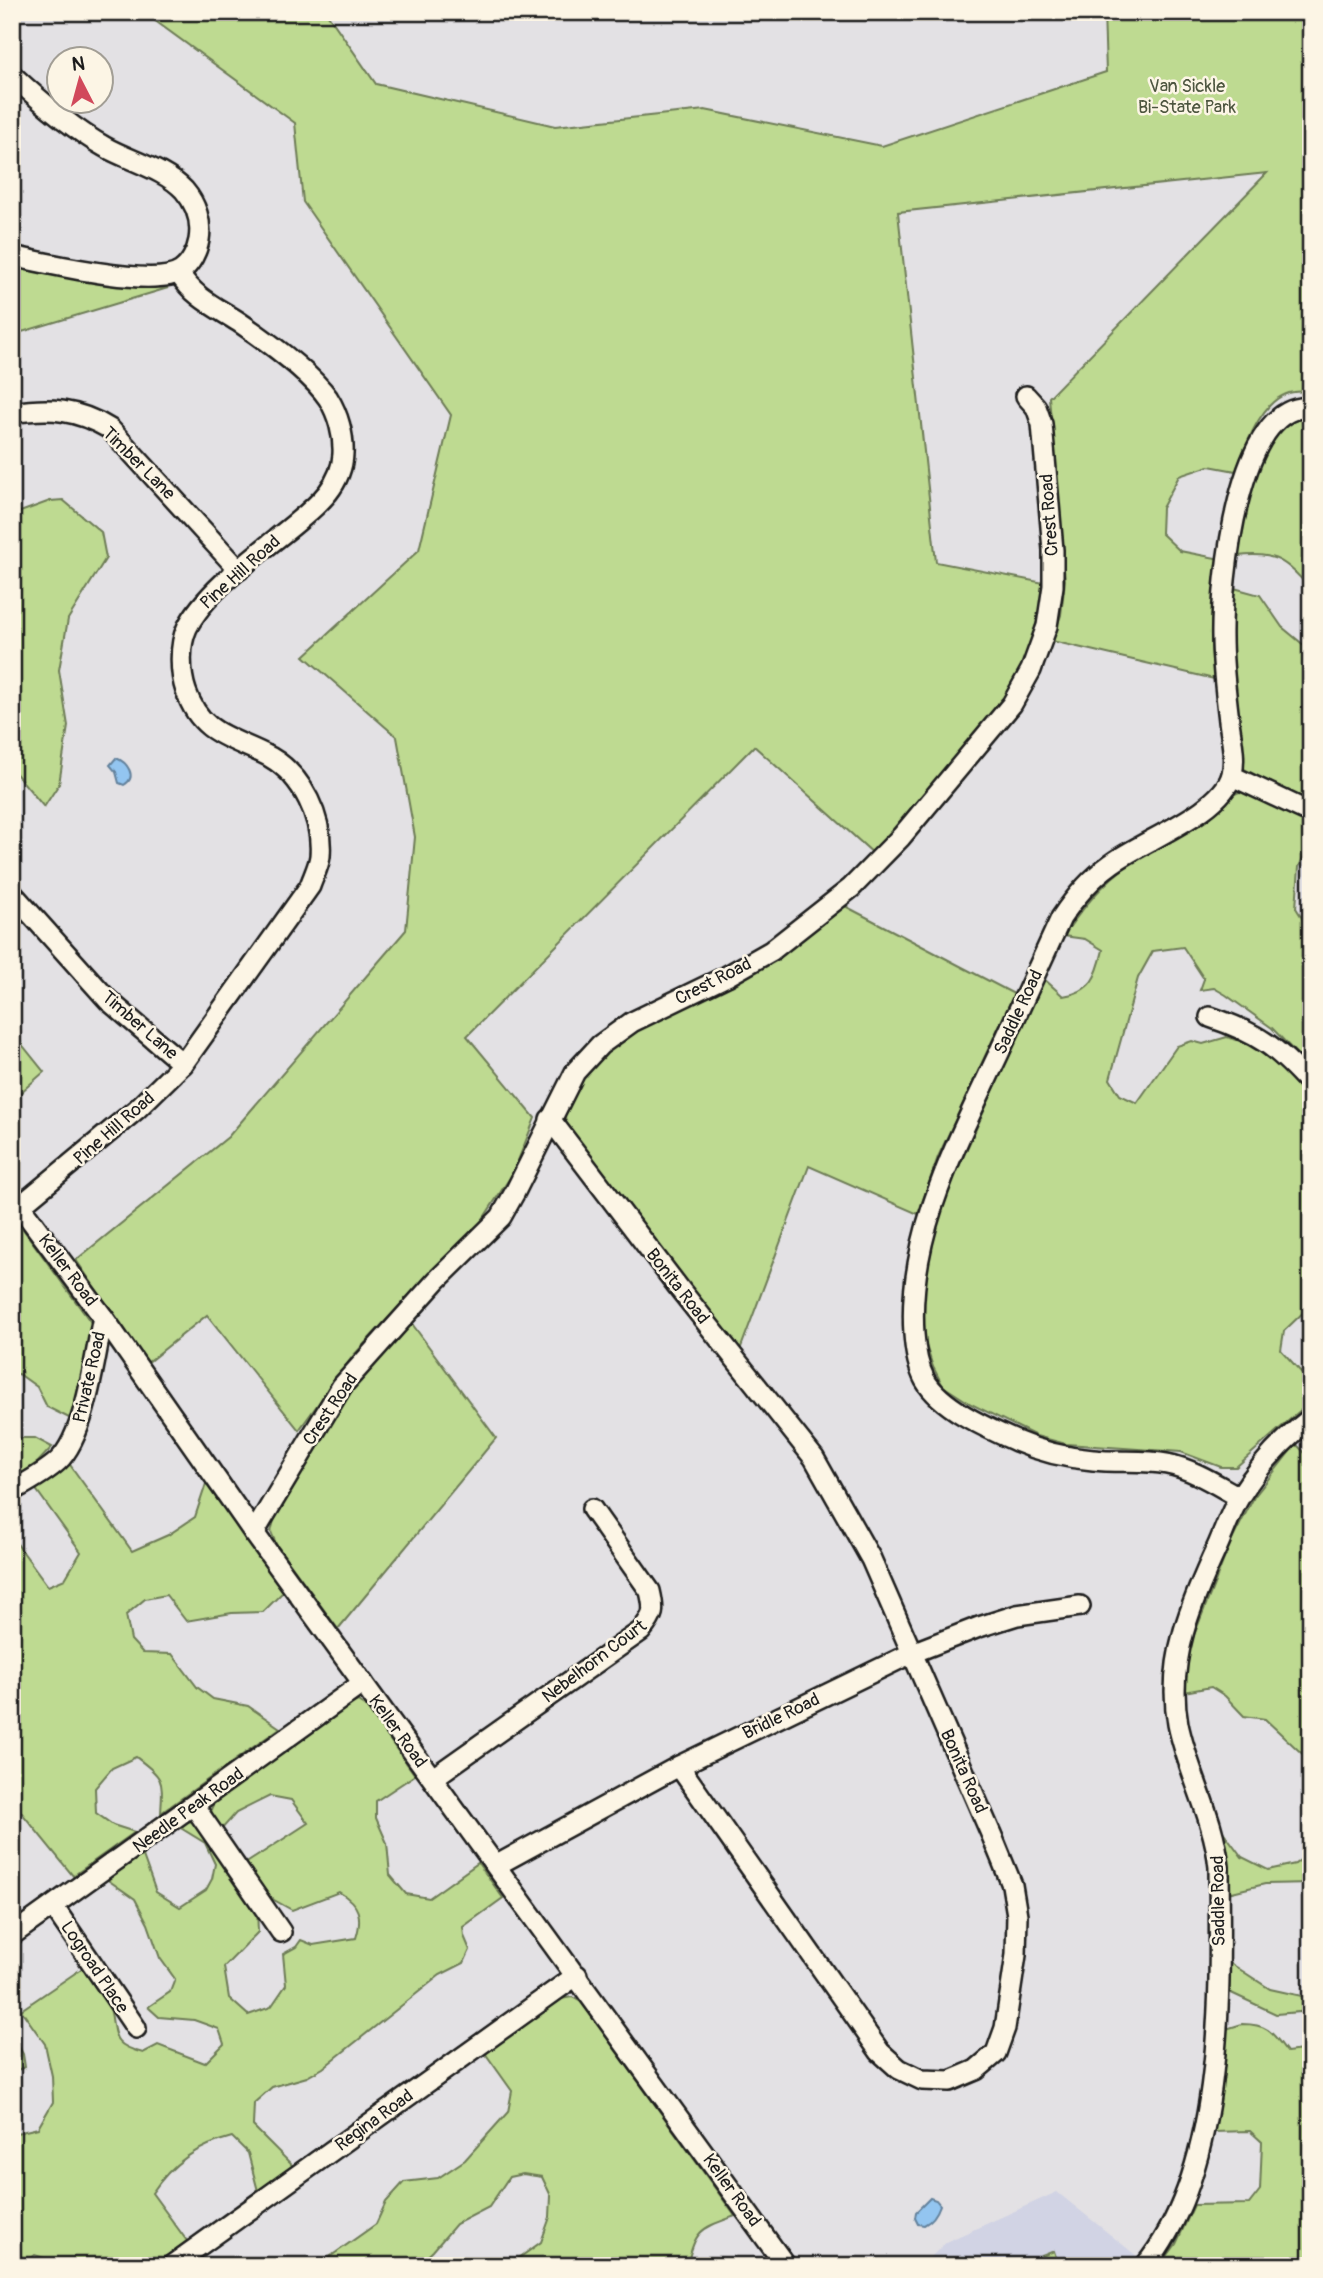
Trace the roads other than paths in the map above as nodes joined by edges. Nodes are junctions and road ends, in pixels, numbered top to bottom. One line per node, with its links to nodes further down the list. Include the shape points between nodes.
1 (12, 75): 3 (street, via 103,146 166,176 184,191 197,211 201,230 190,263)
2 (12, 257): 3 (street, via 118,275)
3 (179, 273): 7 (street, Pine Hill Road, via 194,294 305,373 328,398 341,426 343,455 337,481 317,506)
4 (1026, 396): 14 (street, Crest Road, via 1042,424 1053,586 1047,626 1012,704 901,837 851,888 771,951 632,1022 600,1045 575,1072)
5 (1311, 408): 8 (street, via 1283,415 1266,432 1253,455 1234,519 1222,636)
6 (12, 413): 7 (street, Timber Lane, via 64,410 110,429)
7 (239, 570): 12 (street, Pine Hill Road, via 197,611 186,631 181,659 185,689 196,712 214,732 271,758 294,778 318,824 320,858 310,886)
8 (1232, 776): 9 (street); 19 (street, Saddle Road, via 1205,810 1110,864 1078,892 1061,918 946,1168 926,1226 912,1311 915,1349 924,1379 938,1398 963,1414 1050,1452 1092,1460 1169,1464)
9 (1311, 813)
10 (12, 893): 12 (street, Timber Lane, via 108,1000)
11 (1210, 1017): 13 (street, via 1265,1040)
12 (183, 1064): 15 (street, Pine Hill Road, via 127,1118)
13 (1311, 1084)
14 (550, 1119): 21 (street, Crest Road, via 501,1217 342,1386); 23 (street, Bonita Road, via 814,1458 871,1559)
15 (16, 1201): 16 (street, Keller Road)
16 (103, 1317): 18 (street, Private Road, via 80,1424 68,1448); 21 (street, Keller Road)
17 (1311, 1418): 19 (street, Saddle Road, via 1294,1431)
18 (12, 1491)
19 (1239, 1497): 36 (street, Saddle Road, via 1191,1606 1175,1688 1178,1723 1218,1856 1218,2004 1213,2060 1193,2172 1177,2217)
20 (592, 1509): 26 (street, Nebelhorn Court, via 650,1591 652,1616 621,1645)
21 (254, 1533): 24 (street, Keller Road)
22 (1080, 1606): 23 (street, Bridle Road, via 1017,1615)
23 (912, 1653): 25 (street, Bridle Road); 25 (street, Bonita Road, via 1012,1885 1017,1915 1006,2028 996,2053 976,2070 950,2081 922,2080 899,2069 880,2052)
24 (362, 1683): 26 (street, Keller Road); 27 (street, Needle Peak Road)
25 (679, 1766): 28 (street, Bridle Road)
26 (433, 1778): 28 (street, Keller Road)
27 (194, 1806): 29 (street, Needle Peak Road); 30 (street)
28 (496, 1866): 32 (street, Keller Road)
29 (53, 1906): 31 (street, Needle Peak Road); 33 (street, Logroad Place)
30 (281, 1931)
31 (12, 1935)
32 (577, 1975): 34 (street, Regina Road); 35 (street, Keller Road)
33 (136, 2028)
34 (171, 2266)
35 (786, 2266)
36 (1144, 2266)

